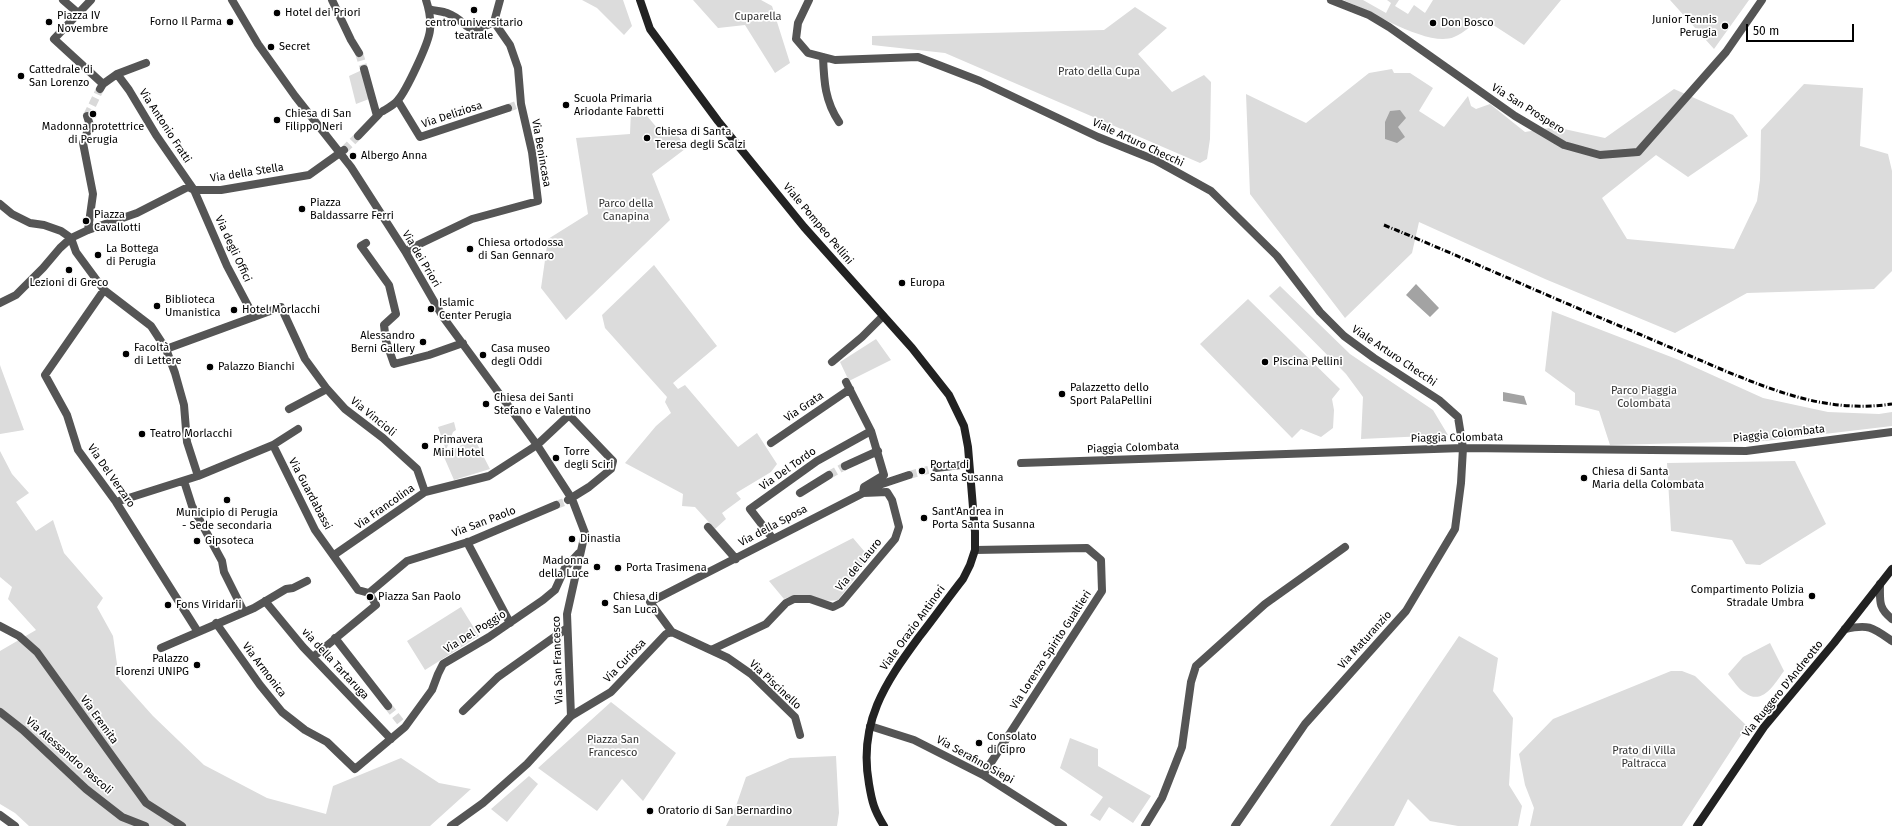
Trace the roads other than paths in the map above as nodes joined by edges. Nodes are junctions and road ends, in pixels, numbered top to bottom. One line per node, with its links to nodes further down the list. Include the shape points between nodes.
1 (63, 0): 12 (street)
2 (91, 0): 12 (street)
3 (232, 0): 25 (street, Via dei Priori, via 258,44 295,96)
4 (332, 0): 14 (street)
5 (426, 0): 11 (street)
6 (500, 0): 13 (street)
7 (640, 0): 34 (street, Viale Pompeo Pellini, via 650,28 718,120 804,227)
8 (809, 0): 15 (street, Viale Arturo Checchi, via 798,24 796,39 808,53)
9 (1331, 0): 10 (street, Via San Prospero, via 1389,27 1515,116 1564,145 1600,155 1638,152 1726,52)
10 (1762, 0)
11 (429, 10): 13 (street, via 448,13 470,29 476,30); 19 (street, via 430,32 413,76)
12 (78, 13): 18 (street, via 54,39 102,87)
13 (494, 21): 20 (street, Via Benincasa, via 510,45 518,68)
14 (359, 53)
15 (823, 57): 23 (street, via 824,88); 47 (street, Viale Arturo Checchi, via 834,60 918,57 980,81 1098,137 1155,160 1211,191 1277,256 1320,312 1344,336 1439,400 1458,417)
16 (146, 63): 18 (street)
17 (364, 69): 21 (street)
18 (118, 74): 26 (street, Via Antonio Fratti)
19 (398, 101): 20 (street, Via Deliziosa, via 420,137); 21 (street)
20 (515, 106): 31 (street, Via Benincasa, via 532,152 538,201 472,220)
21 (380, 114): 24 (street)
22 (87, 116): 28 (street, via 90,125 83,143 93,194)
23 (839, 122)
24 (358, 136)
25 (343, 151): 26 (street, Via della Stella, via 309,175 221,190); 31 (street, Via dei Priori)
26 (194, 190): 28 (street, Via della Stella, via 188,187 136,213); 35 (street, Via degli Offici, via 224,260)
27 (0, 204): 29 (street, via 12,214 30,223 61,231)
28 (88, 230): 29 (street)
29 (71, 238): 32 (street, via 76,252); 33 (street, via 16,295)
30 (366, 243): 36 (street, via 361,246 389,285 396,314 384,325 386,341 394,364)
31 (405, 251): 36 (street, Via dei Priori, via 443,317)
32 (104, 290): 37 (street, via 151,326); 61 (street, Via Del Verzaro, via 45,375 67,415 78,450)
33 (0, 303)
34 (883, 316): 38 (street); 50 (street, Viale Pompeo Pellini, via 949,395 964,426)
35 (254, 318): 37 (street); 39 (street, Via Vincioli, via 281,307 305,359)
36 (463, 343): 46 (street, Via dei Priori)
37 (166, 349): 55 (street, via 184,405 187,442)
38 (832, 362)
39 (327, 388): 40 (street); 57 (street, Via Vincioli, via 345,409 383,438 417,469)
40 (289, 408)
41 (298, 428): 45 (street)
42 (871, 431): 44 (street, Via Grata, via 848,385); 48 (street); 65 (street, Via Del Tordo, via 817,461 750,509)
43 (1892, 432): 47 (street, Piaggia Colombata, via 1746,451)
44 (771, 443)
45 (272, 445): 55 (street); 70 (street, Via Guardabassi, via 315,530)
46 (537, 445): 57 (street, Via Francolina, via 489,476); 60 (street, Via dei Priori); 60 (street, Via Francolina, via 569,415 613,461 611,469)
47 (1463, 448): 49 (street, Piaggia Colombata); 109 (street, Via Maturanzio, via 1455,529 1406,611 1305,724)
48 (878, 452): 51 (street); 59 (street, via 884,475 864,487)
49 (1021, 463)
50 (969, 464): 52 (street); 68 (street, Viale Orazio Antinori)
51 (845, 466)
52 (936, 468)
53 (829, 475): 58 (street)
54 (909, 475): 59 (street, Via della Sposa)
55 (198, 476): 56 (street)
56 (184, 481): 61 (street); 78 (street, via 192,506 222,561 224,572)
57 (425, 492): 70 (street, Via Francolina)
58 (800, 493)
59 (863, 493): 65 (street, Via della Sposa); 90 (street, Via del Lauro, via 887,492 892,500 899,527 894,539 841,603 833,606 810,599 794,599 786,603 766,624)
60 (570, 500): 64 (street, Via dei Priori)
61 (116, 502): 85 (street, Via Del Verzaro)
62 (556, 505): 66 (street, Via San Paolo)
63 (708, 527): 71 (street)
64 (585, 532): 69 (street, Via San Francesco)
65 (773, 539): 71 (street, Via della Sposa)
66 (467, 542): 75 (street, Via San Paolo, via 407,561); 81 (street)
67 (1345, 547): 108 (street, via 1265,604 1196,666 1191,682 1182,747 1162,798)
68 (975, 550): 96 (street, Viale Orazio Antinori, via 963,579 892,673 876,703); 100 (street, Via Lorenzo Spirito Gualtieri, via 1088,548 1101,560 1102,591)
69 (580, 554): 81 (street, Via Del Poggio, via 565,568 555,590); 83 (street, Via San Francesco, via 567,614)
70 (334, 555): 75 (street, Via Guardabassi, via 358,590)
71 (736, 559): 77 (street, Via della Sposa)
72 (1892, 569): 74 (street, Via Ruggero D'Andreotto)
73 (307, 580): 76 (street)
74 (1880, 584): 79 (street, via 1880,605 1884,614); 84 (street, Via Ruggero D'Andreotto)
75 (369, 593): 87 (street, via 376,605)
76 (265, 601): 78 (street); 91 (street, via della Tartaruga)
77 (650, 602): 86 (street, Via Piscinello)
78 (244, 612): 80 (street)
79 (1892, 619)
80 (216, 623): 85 (street); 99 (street, Via Armonica, via 282,712 305,730 327,742)
81 (510, 623): 98 (street, Via Del Poggio, via 444,664 432,690)
82 (0, 626): 104 (street, Via Eremita, via 19,636 37,652 146,803)
83 (567, 628): 93 (street, via 498,678); 95 (street, Via San Francesco)
84 (1845, 629): 88 (street, via 1863,625 1876,629); 110 (street, Via Ruggero D'Andreotto, via 1764,727)
85 (198, 632): 89 (street)
86 (672, 632): 90 (street, Via Piscinello); 95 (street, Via Curiosa, via 666,634 611,692)
87 (335, 638): 91 (street); 92 (street)
88 (1892, 641)
89 (161, 648)
90 (712, 650): 97 (street, Via Piscinello, via 751,674 795,717)
91 (313, 657): 98 (street, via della Tartaruga)
92 (388, 706)
93 (463, 711)
94 (0, 712): 103 (street, Via Alessandro Pascoli, via 86,789 122,817)
95 (571, 716): 105 (street, via 526,764 484,803)
96 (870, 726): 100 (street, Via Serafino Siepi, via 914,740); 106 (street, Viale Orazio Antinori, via 865,765 874,809)
97 (800, 735)
98 (391, 739): 99 (street, Via Del Poggio)
99 (355, 769)
100 (983, 775): 107 (street, Via Serafino Siepi)
101 (0, 815): 102 (street)
102 (15, 826)
103 (145, 826)
104 (182, 826)
105 (451, 826)
106 (884, 826)
107 (1063, 826)
108 (1145, 826)
109 (1235, 826)
110 (1697, 826)

